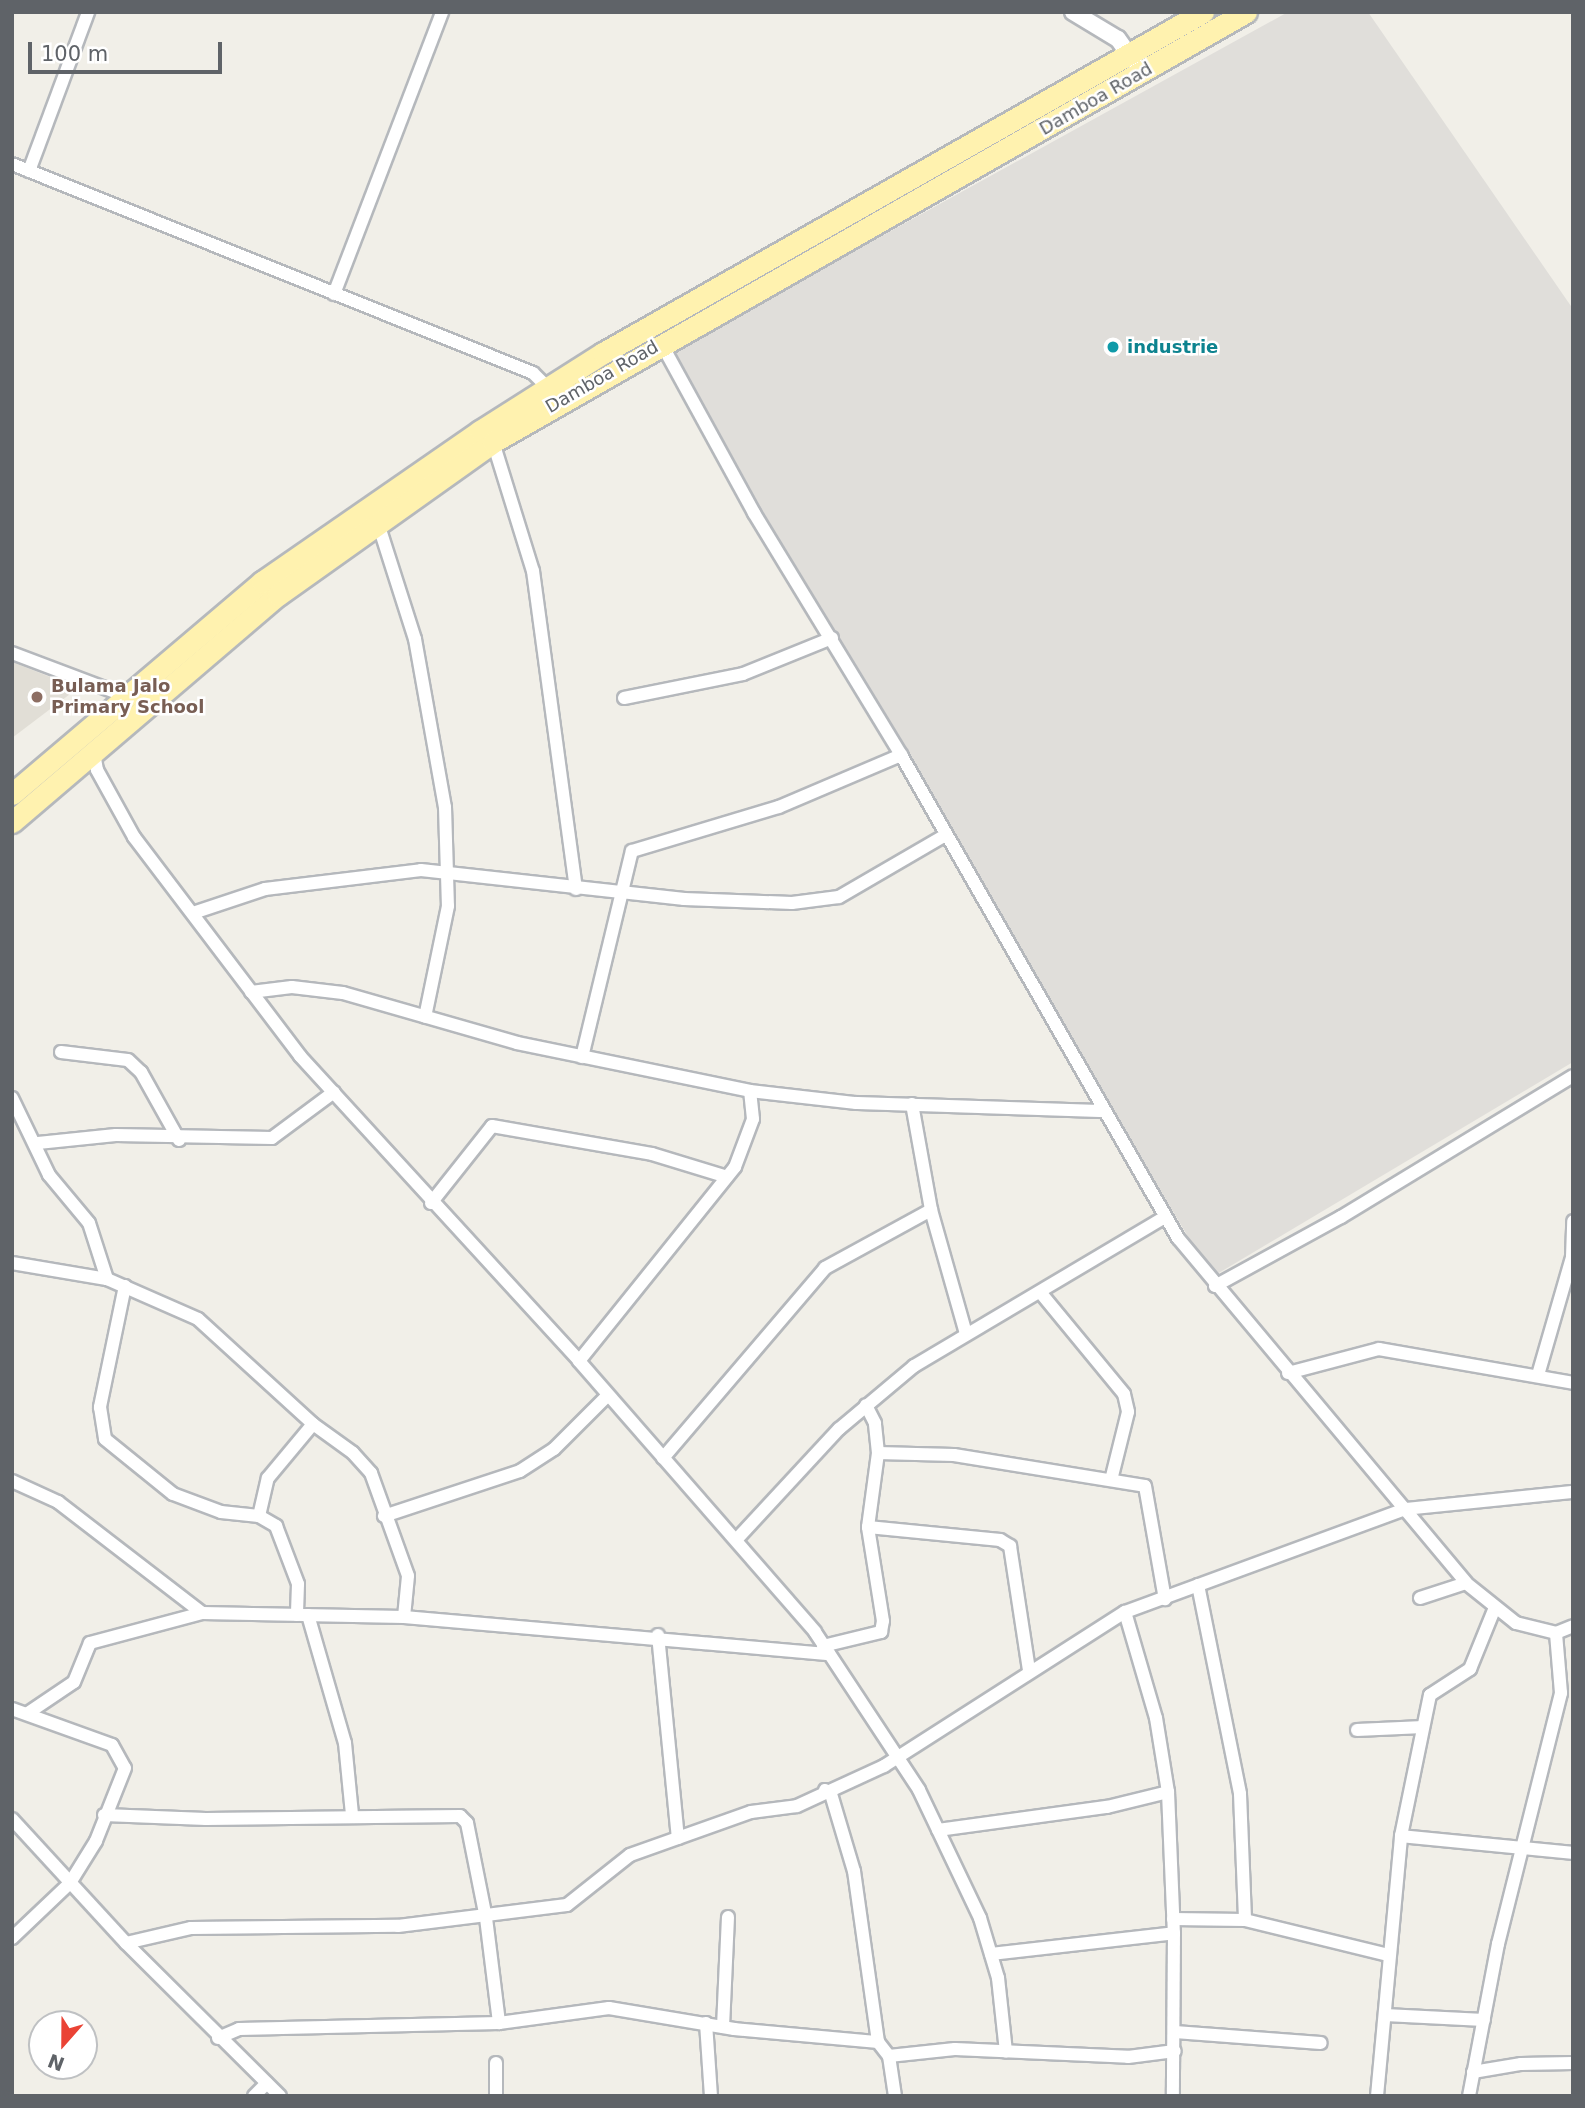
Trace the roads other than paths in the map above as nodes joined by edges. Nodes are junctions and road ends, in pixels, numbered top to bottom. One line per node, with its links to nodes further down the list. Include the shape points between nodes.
1 (88, 12): 11 (street)
2 (442, 12): 12 (street)
3 (1203, 12): 6 (main road, Damboa Road)
4 (1246, 12): 7 (main road, Damboa Road)
5 (1078, 13): 6 (street, via 1118,39)
6 (1128, 55): 7 (street); 8 (main road, Damboa Road)
7 (1142, 72): 9 (main road, Damboa Road)
8 (968, 144): 9 (main road); 13 (main road, Damboa Road)
9 (982, 163): 13 (main road, Damboa Road, via 839,249)
10 (12, 164): 11 (street)
11 (29, 171): 12 (street)
12 (334, 294): 15 (street, via 533,373)
13 (706, 306): 14 (main road, Damboa Road); 15 (main road, Damboa Road)
14 (661, 343): 16 (main road, Damboa Road); 18 (street, via 754,513)
15 (548, 388): 20 (main road, Damboa Road, via 262,582)
16 (493, 442): 17 (main road, Damboa Road); 28 (street, via 533,571)
17 (377, 520): 22 (main road, Damboa Road, via 278,595); 27 (street, via 415,639 445,807)
18 (832, 638): 21 (street, via 743,674); 23 (street)
19 (12, 653): 20 (street)
20 (123, 695): 24 (main road, Damboa Road)
21 (624, 698)
22 (94, 753): 25 (main road, Damboa Road); 30 (street, via 97,770 134,837)
23 (901, 755): 26 (street); 29 (street, via 779,807 636,848 628,864)
24 (12, 794)
25 (12, 822)
26 (944, 836): 29 (street, via 839,897 792,904); 40 (street)
27 (448, 872): 28 (street); 30 (street, via 320,880 265,889); 32 (street, via 448,906)
28 (576, 889): 29 (street)
29 (626, 894): 34 (street)
30 (193, 913): 31 (street)
31 (251, 992): 32 (street, via 292,987 343,993); 36 (street)
32 (425, 1017): 34 (street)
33 (61, 1052): 41 (street, via 128,1060 141,1072)
34 (582, 1057): 37 (street)
35 (1573, 1076): 52 (street, via 1341,1217)
36 (334, 1091): 41 (street, via 272,1138); 44 (street)
37 (750, 1091): 39 (street); 43 (street, via 753,1119 745,1149)
38 (12, 1098): 42 (street)
39 (912, 1104): 40 (street); 45 (street)
40 (1101, 1111): 46 (street)
41 (179, 1140): 42 (street, via 116,1135)
42 (38, 1143): 50 (street, via 49,1175 89,1223)
43 (727, 1178): 44 (street, via 652,1154 492,1126); 55 (street)
44 (431, 1203): 55 (street)
45 (930, 1210): 54 (street); 63 (street, via 825,1268)
46 (1165, 1217): 52 (street); 53 (street)
47 (1573, 1221): 49 (street)
48 (12, 1262): 50 (street)
49 (1569, 1269): 57 (street)
50 (107, 1279): 51 (street)
51 (125, 1286): 61 (street, via 198,1319); 68 (street, via 100,1407 104,1440 173,1494 221,1513)
52 (1215, 1286): 56 (street)
53 (1040, 1292): 54 (street); 64 (street, via 1124,1395 1128,1412)
54 (966, 1334): 60 (street)
55 (579, 1361): 59 (street)
56 (1288, 1373): 57 (street, via 1379,1349); 67 (street)
57 (1538, 1375): 58 (street)
58 (1573, 1383)
59 (606, 1396): 63 (street); 69 (street, via 554,1449 520,1471)
60 (866, 1405): 62 (street, via 875,1423); 71 (street)
61 (313, 1424): 68 (street, via 268,1478); 69 (street, via 371,1473)
62 (878, 1453): 64 (street, via 954,1455); 70 (street)
63 (663, 1458): 71 (street)
64 (1111, 1480): 75 (street, via 1145,1486)
65 (12, 1481): 78 (street, via 58,1502)
66 (1573, 1492): 67 (street)
67 (1405, 1509): 72 (street); 73 (street)
68 (259, 1516): 79 (street, via 276,1526 298,1584)
69 (384, 1516): 80 (street, via 408,1576)
70 (868, 1527): 84 (street, via 881,1632); 85 (street, via 1000,1539 1010,1546)
71 (737, 1539): 84 (street)
72 (1465, 1583): 74 (street); 76 (street)
73 (1198, 1585): 75 (street); 105 (street, via 1239,1783)
74 (1420, 1598)
75 (1165, 1599): 77 (street)
76 (1494, 1610): 82 (street, via 1516,1623); 88 (street, via 1470,1669 1430,1695)
77 (1125, 1612): 85 (street); 92 (street, via 1156,1718)
78 (202, 1613): 79 (street, via 228,1618); 87 (street, via 90,1643 74,1682)
79 (303, 1615): 80 (street); 94 (street, via 345,1743)
80 (404, 1617): 83 (street, via 449,1625)
81 (1573, 1626): 82 (street)
82 (1556, 1633): 99 (street, via 1561,1693)
83 (657, 1635): 84 (street); 98 (street)
84 (826, 1650): 90 (street)
85 (1029, 1671): 90 (street)
86 (12, 1709): 87 (street)
87 (28, 1713): 93 (street, via 112,1745 121,1755 125,1768)
88 (1423, 1727): 89 (street); 97 (street)
89 (1357, 1730)
90 (895, 1754): 91 (street, via 884,1766); 96 (street)
91 (825, 1790): 98 (street, via 797,1806 751,1812); 118 (street, via 831,1794 854,1871)
92 (1168, 1792): 96 (street, via 1107,1807); 104 (street)
93 (104, 1815): 94 (street, via 206,1819); 101 (street, via 96,1841)
94 (352, 1815): 103 (street, via 460,1816 467,1823)
95 (12, 1819): 101 (street)
96 (938, 1830): 109 (street)
97 (1401, 1836): 99 (street); 110 (street)
98 (678, 1838): 103 (street, via 630,1855 567,1905)
99 (1524, 1850): 100 (street); 112 (street)
100 (1573, 1853)
101 (70, 1883): 107 (street); 108 (street)
102 (728, 1917): 115 (street)
103 (486, 1918): 108 (street, via 398,1926 191,1928); 113 (street)
104 (1173, 1919): 105 (street); 106 (street)
105 (1245, 1920): 110 (street)
106 (1174, 1933): 109 (street); 116 (street)
107 (12, 1938)
108 (126, 1943): 117 (street)
109 (991, 1954): 121 (street)
110 (1390, 1955): 111 (street)
111 (1385, 2015): 112 (street); 133 (street)
112 (1484, 2020): 125 (street)
113 (499, 2023): 114 (street, via 609,2008); 117 (street, via 239,2029)
114 (706, 2023): 115 (street); 130 (street)
115 (723, 2027): 118 (street)
116 (1175, 2032): 119 (street); 120 (street)
117 (218, 2038): 126 (street)
118 (878, 2042): 122 (street)
119 (1321, 2043)
120 (1174, 2051): 121 (street, via 1128,2057); 132 (street)
121 (1006, 2052): 122 (street, via 955,2049)
122 (889, 2056): 131 (street)
123 (496, 2063): 129 (street)
124 (1573, 2063): 125 (street, via 1521,2064)
125 (1473, 2072): 134 (street)
126 (267, 2083): 127 (street); 128 (street)
127 (254, 2096)
128 (280, 2096)
129 (496, 2096)
130 (711, 2096)
131 (895, 2096)
132 (1172, 2096)
133 (1377, 2096)
134 (1469, 2096)

